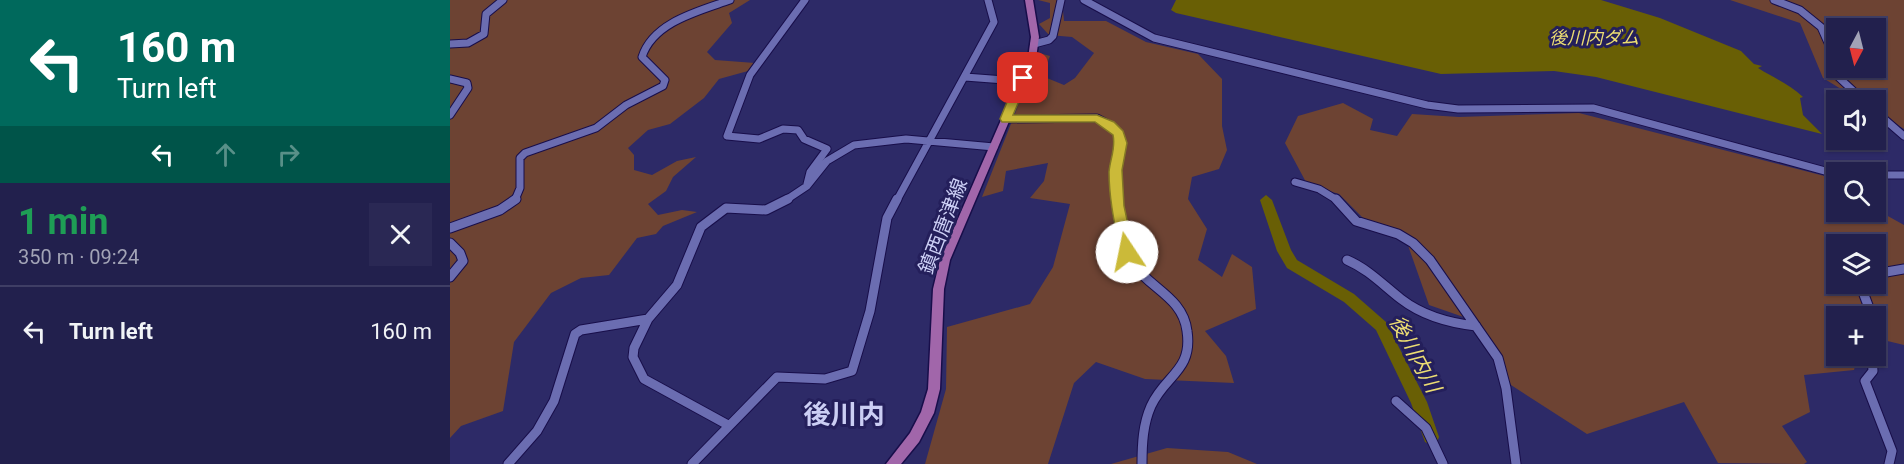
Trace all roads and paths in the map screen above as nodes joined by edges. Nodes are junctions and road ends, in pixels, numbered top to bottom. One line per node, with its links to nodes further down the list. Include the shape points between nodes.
1 (503, 0): 9 (street, via 484,15 484,34 478,39)
2 (730, 0): 26 (street, via 672,23 646,46 642,57 661,74 663,86 626,105 596,128 525,153 520,158 520,190 510,206 460,220)
3 (805, 0): 25 (street, via 750,75 727,136 759,139 793,129 804,139 826,147 810,172)
4 (988, 0): 11 (street, via 994,22)
5 (1029, 0): 10 (main road, 鎮西唐津線)
6 (1061, 0): 10 (street, via 1053,36)
7 (1084, 0): 21 (street, via 1154,38 1399,98 1458,109 1593,108)
8 (1774, 0): 14 (street, via 1802,10 1815,20 1828,42 1833,72)
9 (450, 44)
10 (1034, 44): 16 (main road, 鎮西唐津線, via 1032,58)
11 (965, 76): 13 (street); 19 (street)
12 (450, 79): 15 (street, via 467,82 468,88)
13 (1018, 81)
14 (1852, 90)
15 (450, 115)
16 (1006, 119): 20 (main road, 鎮西唐津線); 40 (street, via 1097,118 1119,134 1118,206 1127,252 1136,269 1171,296 1181,311 1187,333 1188,352 1182,367 1156,396 1147,414)
17 (1886, 120): 18 (street)
18 (1904, 136)
19 (930, 140): 20 (street); 25 (street, via 854,146 827,161); 36 (street, via 887,218 870,311 852,371 846,376 814,380 777,377)
20 (994, 147): 39 (main road, 鎮西唐津線, via 945,260 939,283 934,396 923,426)
21 (1826, 171)
22 (1886, 175): 23 (street)
23 (1904, 175)
24 (1295, 182): 33 (street, via 1335,198 1356,221 1413,243)
25 (807, 186): 32 (street, via 766,210 719,210 696,232 677,285)
26 (450, 228)
27 (450, 243): 31 (street, via 463,261)
28 (1351, 261): 33 (street, via 1410,306 1455,324)
29 (1904, 269): 30 (street)
30 (1886, 272)
31 (450, 277)
32 (648, 319): 36 (street, via 633,357 644,379); 37 (street, via 575,334 554,401 537,431)
33 (1476, 326): 42 (street, via 1498,358)
34 (1873, 366): 43 (street, via 1865,381 1892,450)
35 (1396, 401): 41 (street, via 1425,423)
36 (728, 425): 38 (street)
37 (508, 464)
38 (692, 464)
39 (893, 464)
40 (1142, 464)
41 (1443, 464)
42 (1516, 464)
43 (1888, 464)

